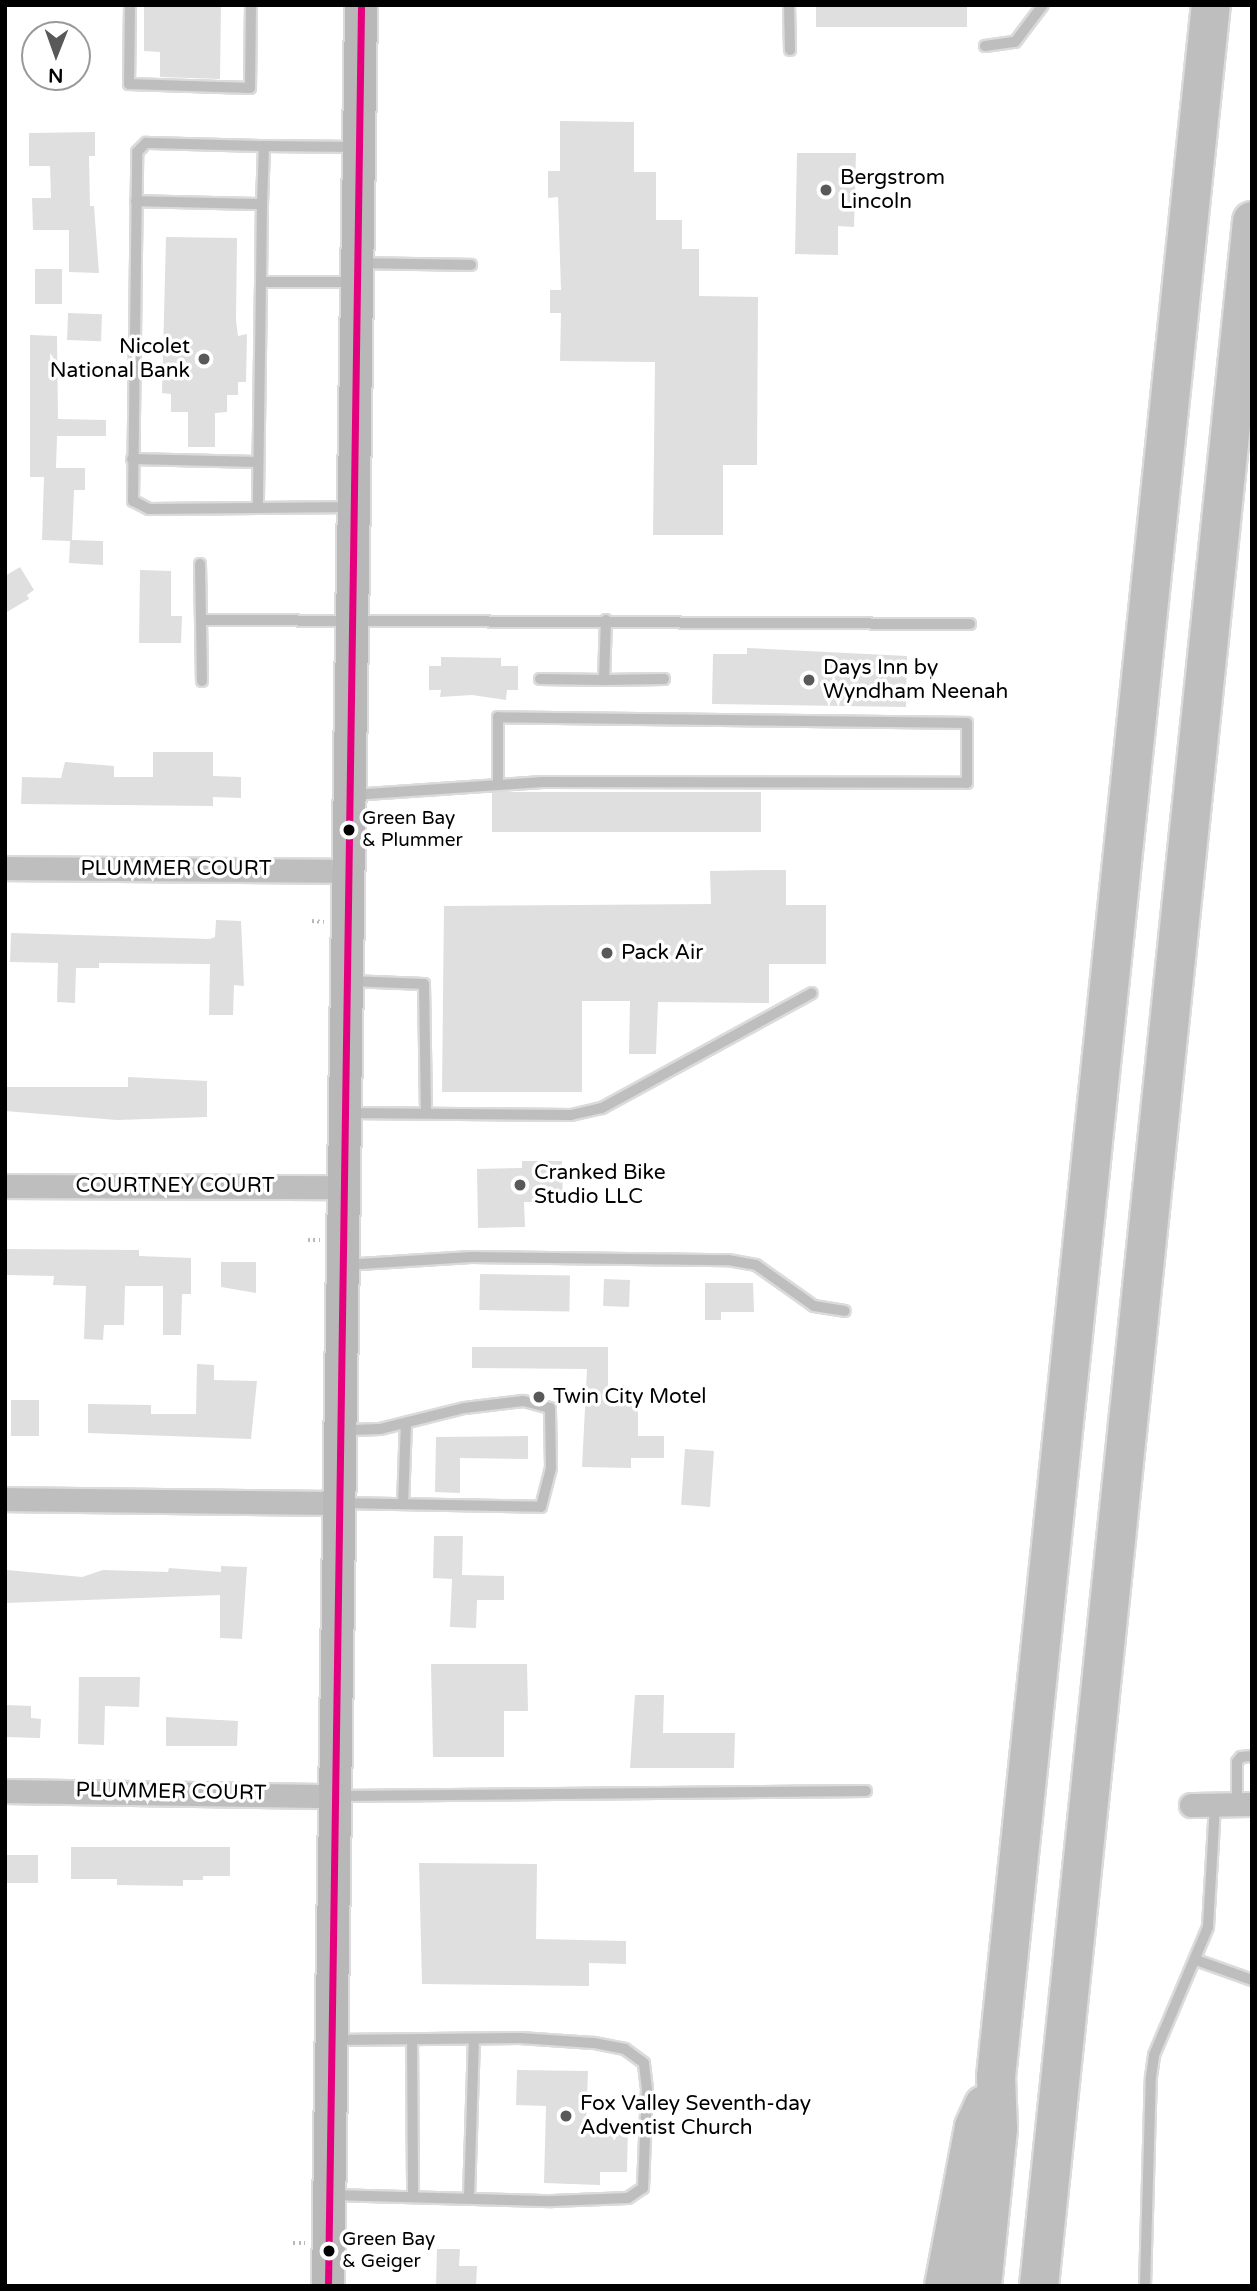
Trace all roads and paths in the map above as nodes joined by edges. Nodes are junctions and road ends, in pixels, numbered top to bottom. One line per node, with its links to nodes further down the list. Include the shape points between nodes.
1 (130, 5): 2 (lane, via 129,85 250,88)
2 (251, 5)
3 (361, 5): 10 (main road)
4 (789, 5): 8 (lane)
5 (1043, 5): 7 (lane, via 1015,42)
6 (1211, 5): 58 (highway, via 1192,228)
7 (985, 47)
8 (790, 50)
9 (264, 146): 10 (lane); 11 (lane, via 146,143 137,152); 12 (lane)
10 (359, 147): 15 (main road)
11 (136, 201): 12 (lane); 17 (lane)
12 (262, 204): 16 (lane)
13 (1252, 221): 67 (highway)
14 (471, 265): 15 (lane)
15 (356, 273): 16 (lane); 19 (main road)
16 (261, 282): 18 (lane)
17 (132, 459): 18 (lane); 20 (lane, via 136,506)
18 (258, 462): 20 (lane)
19 (352, 507): 20 (lane); 23 (main road)
20 (258, 508)
21 (200, 564): 22 (lane)
22 (201, 620): 23 (lane); 29 (lane)
23 (351, 620): 24 (lane); 31 (main road)
24 (606, 620): 25 (lane); 28 (lane)
25 (970, 624)
26 (540, 679): 28 (lane)
27 (664, 679): 28 (lane)
28 (604, 680)
29 (202, 681)
30 (498, 783): 30 (lane, via 499,717 967,723 967,783); 31 (lane, via 401,795)
31 (348, 795): 33 (main road)
32 (5, 868): 33 (street, PLUMMER COURT)
33 (348, 870): 34 (main road)
34 (346, 980): 36 (main road); 37 (lane, via 424,984)
35 (813, 993): 37 (lane, via 602,1108 571,1115)
36 (344, 1113): 37 (lane); 39 (main road)
37 (426, 1113)
38 (5, 1186): 39 (street, COURTNEY COURT)
39 (344, 1187): 40 (main road)
40 (341, 1265): 41 (lane, via 471,1257 729,1261 756,1265 814,1306); 43 (main road)
41 (845, 1311)
42 (406, 1423): 43 (lane); 46 (lane); 46 (lane, via 464,1408 523,1401 550,1408 551,1468 541,1507)
43 (339, 1430): 45 (main road)
44 (5, 1499): 45 (street)
45 (339, 1503): 46 (lane); 50 (main road)
46 (403, 1504)
47 (1252, 1756): 51 (lane, via 1241,1756 1237,1762)
48 (5, 1791): 50 (street, PLUMMER COURT)
49 (866, 1791): 50 (lane)
50 (336, 1796): 56 (main road)
51 (1235, 1804): 52 (street); 53 (lane, via 1208,1927)
52 (1191, 1805)
53 (1196, 1960): 54 (lane); 68 (lane, via 1153,2066)
54 (1252, 1980)
55 (474, 2039): 57 (lane); 61 (lane); 61 (lane, via 593,2043 625,2049 644,2063 645,2169 643,2188 628,2198)
56 (332, 2040): 57 (lane); 59 (main road)
57 (412, 2040): 60 (lane)
58 (996, 2077): 65 (highway, via 974,2127); 66 (highway, via 998,2129)
59 (329, 2194): 60 (lane); 64 (main road)
60 (413, 2196): 61 (lane)
61 (469, 2197)
62 (293, 2243): 63 (path)
63 (305, 2243)
64 (328, 2286)
65 (944, 2286)
66 (982, 2286)
67 (1039, 2286)
68 (1145, 2286)

